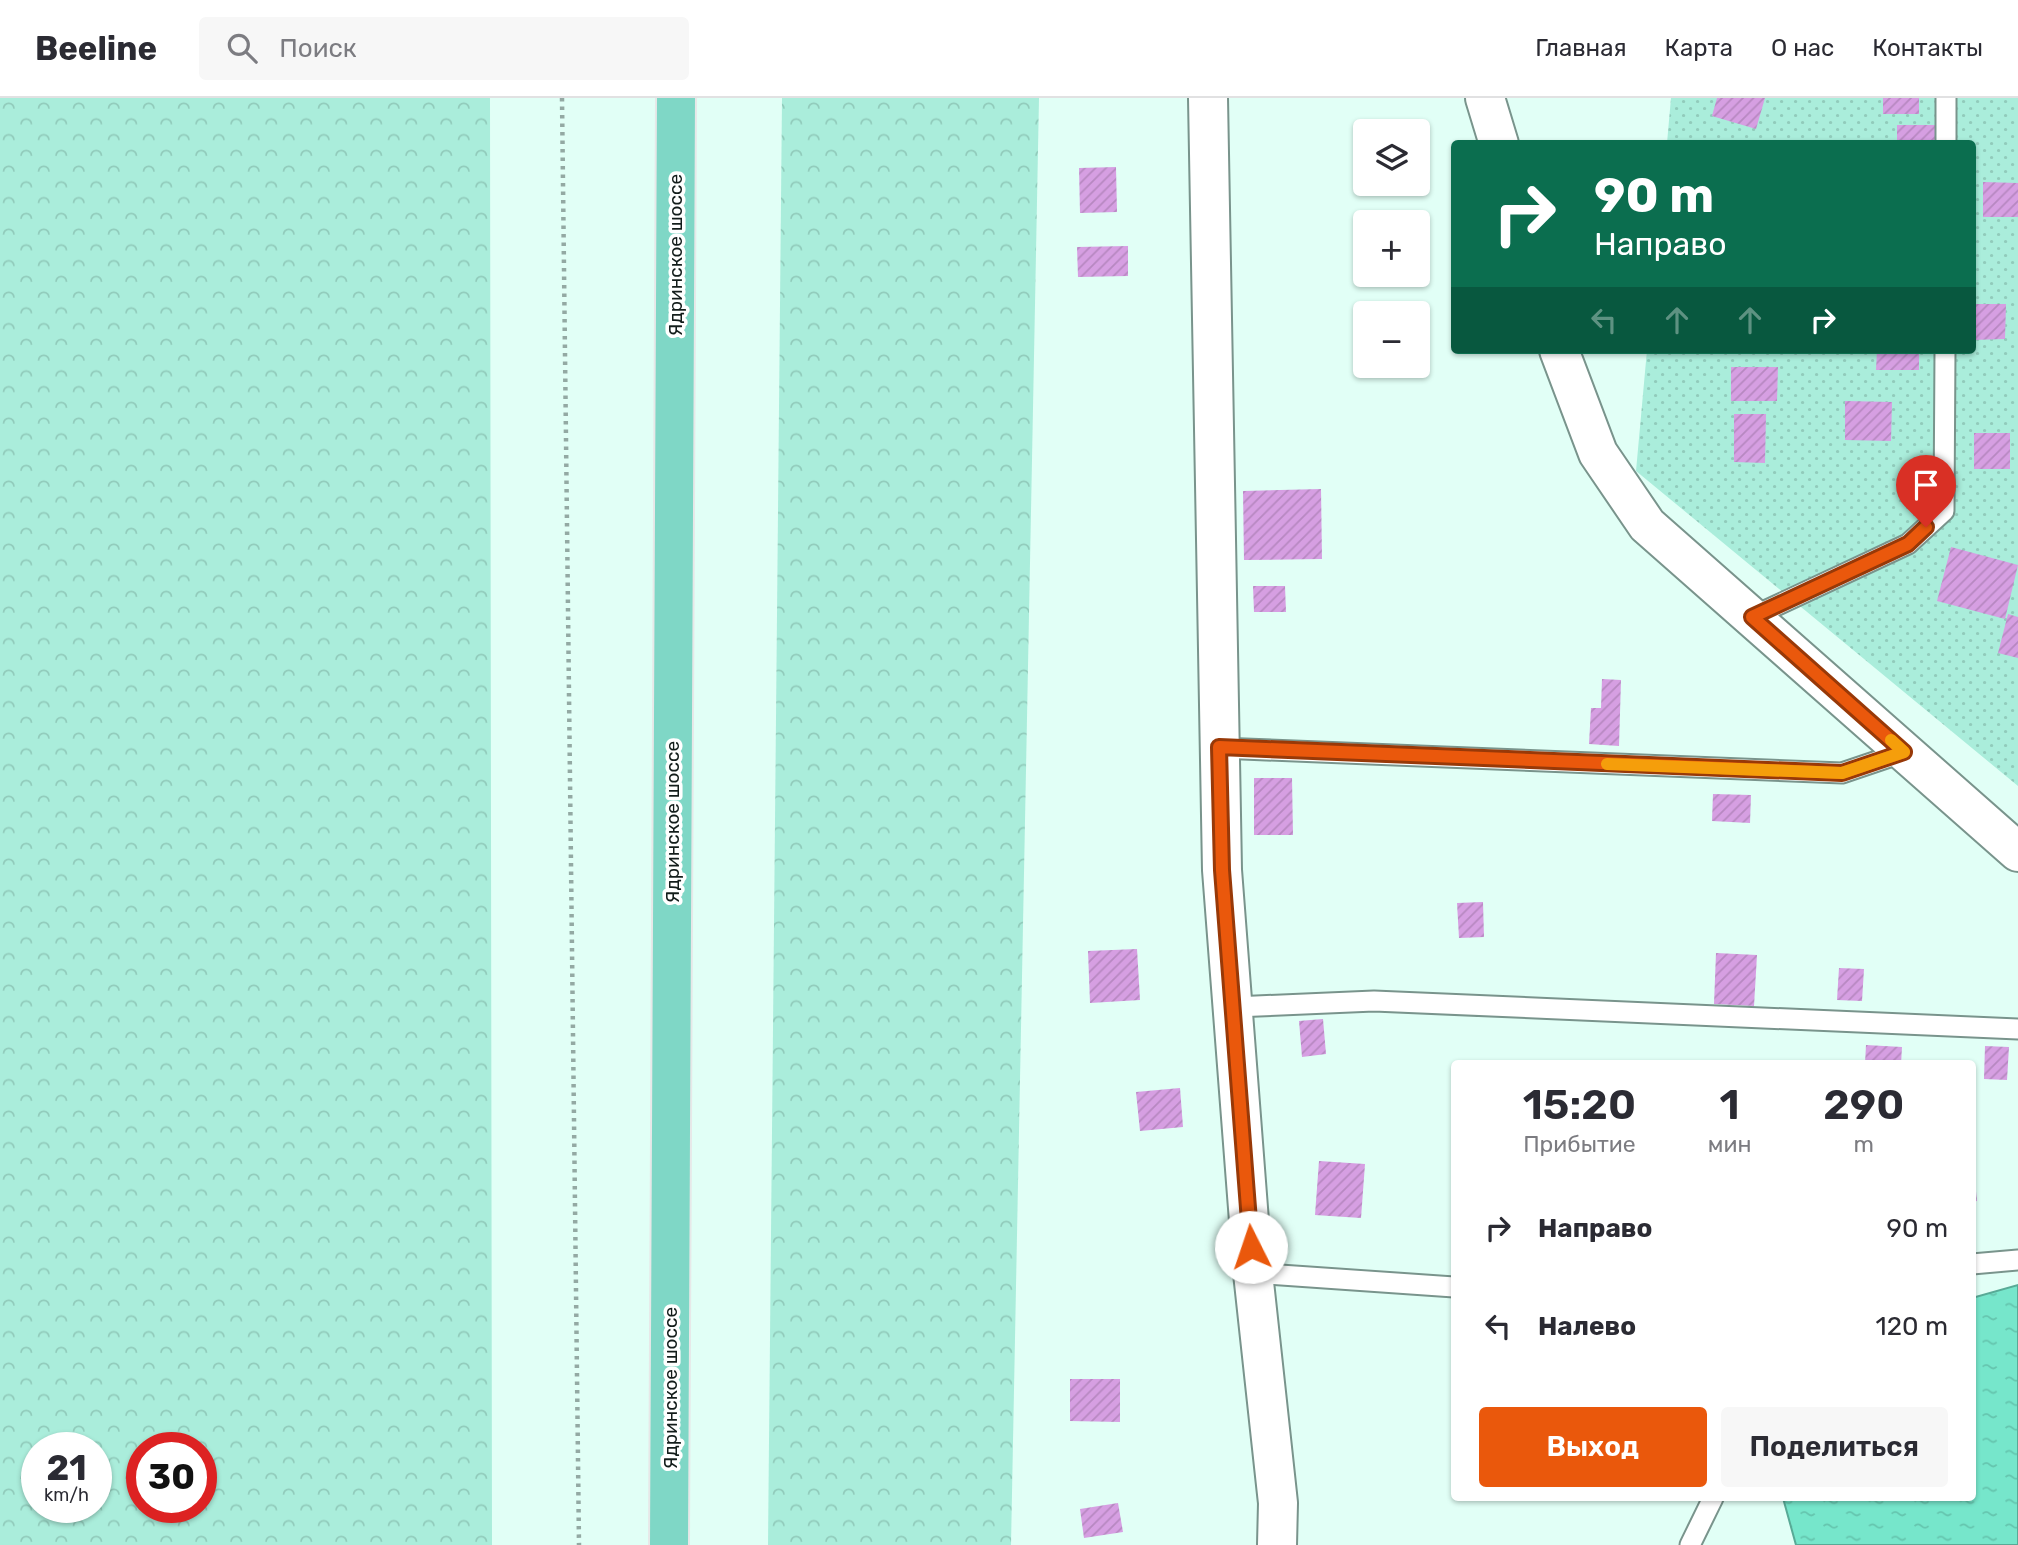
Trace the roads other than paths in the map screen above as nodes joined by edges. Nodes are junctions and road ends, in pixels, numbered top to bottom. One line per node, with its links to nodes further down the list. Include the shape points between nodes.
1 (676, 98): 20 (main road, Ядринское шоссе)
2 (1208, 98): 10 (street)
3 (1485, 98): 5 (street)
4 (1947, 98): 6 (lane)
5 (1498, 140)
6 (1946, 140)
7 (1561, 354): 9 (street, via 1598,453 1647,524)
8 (1945, 354): 9 (lane, via 1944,510 1908,544)
9 (1752, 617): 11 (street)
10 (1219, 747): 11 (lane, via 1842,773); 13 (street, via 1222,870)
11 (1904, 752): 12 (street)
12 (2018, 851)
13 (1234, 1007): 14 (lane, via 1374,1001); 17 (street)
14 (2018, 1029)
15 (2018, 1259): 16 (lane)
16 (1976, 1264)
17 (1252, 1273): 18 (lane); 21 (street, via 1278,1503)
18 (1451, 1287)
19 (1712, 1501): 22 (lane)
20 (669, 1545)
21 (1277, 1545)
22 (1690, 1545)

